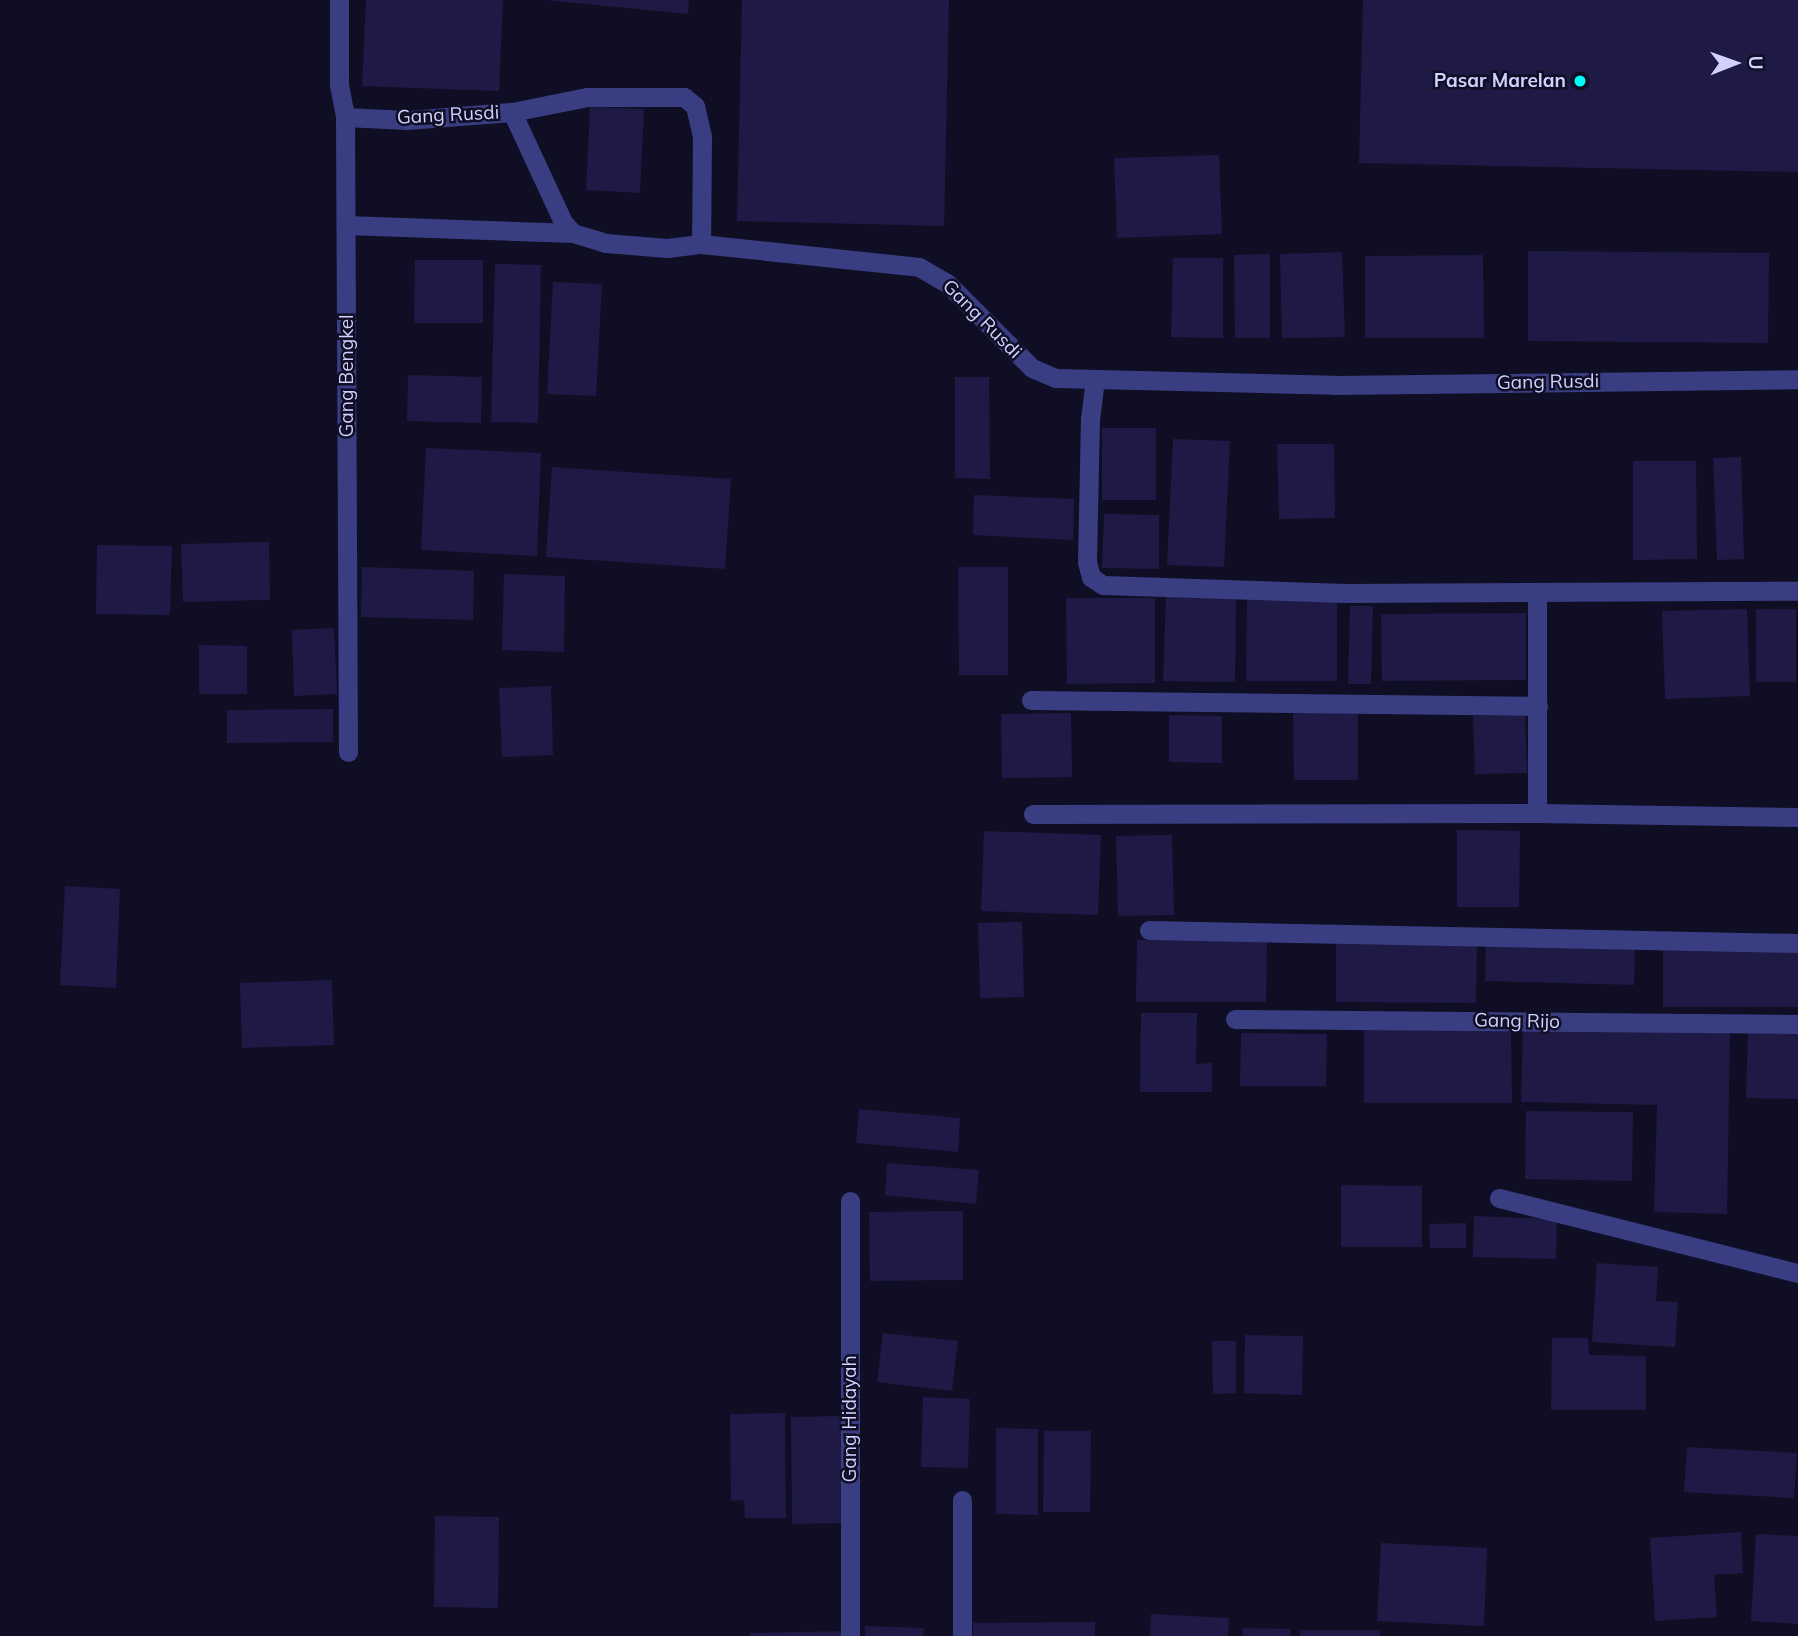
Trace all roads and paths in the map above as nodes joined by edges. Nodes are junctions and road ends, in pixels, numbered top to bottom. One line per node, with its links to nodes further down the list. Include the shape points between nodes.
1 (339, 0): 3 (street, Gang Bengkel, via 339,85)
2 (512, 111): 3 (street, Gang Rusdi, via 407,120); 5 (street, via 563,222); 6 (street, Gang Rusdi, via 587,97 684,97 695,106 702,137)
3 (345, 117): 4 (street, Gang Bengkel)
4 (346, 225): 5 (street); 13 (street, Gang Bengkel)
5 (573, 233): 6 (street, via 606,243 667,248)
6 (701, 244): 7 (street, Gang Rusdi, via 919,267 947,283 1032,368 1055,378)
7 (1096, 379): 8 (street, Gang Rusdi, via 1334,385); 10 (street, via 1086,514 1087,562 1096,582 1116,587)
8 (1798, 379)
9 (1798, 591): 10 (street)
10 (1537, 594): 12 (street)
11 (1031, 700): 12 (street)
12 (1538, 706): 14 (street)
13 (348, 752)
14 (1537, 813): 15 (street); 16 (street)
15 (1033, 814)
16 (1798, 817)
17 (1149, 930): 18 (street)
18 (1798, 943)
19 (1235, 1019): 20 (street, Gang Rijo)
20 (1798, 1024)
21 (1499, 1198): 23 (street)
22 (850, 1201): 25 (street, Gang Hidayah)
23 (1798, 1273)
24 (962, 1500): 26 (street)
25 (850, 1636)
26 (962, 1636)

